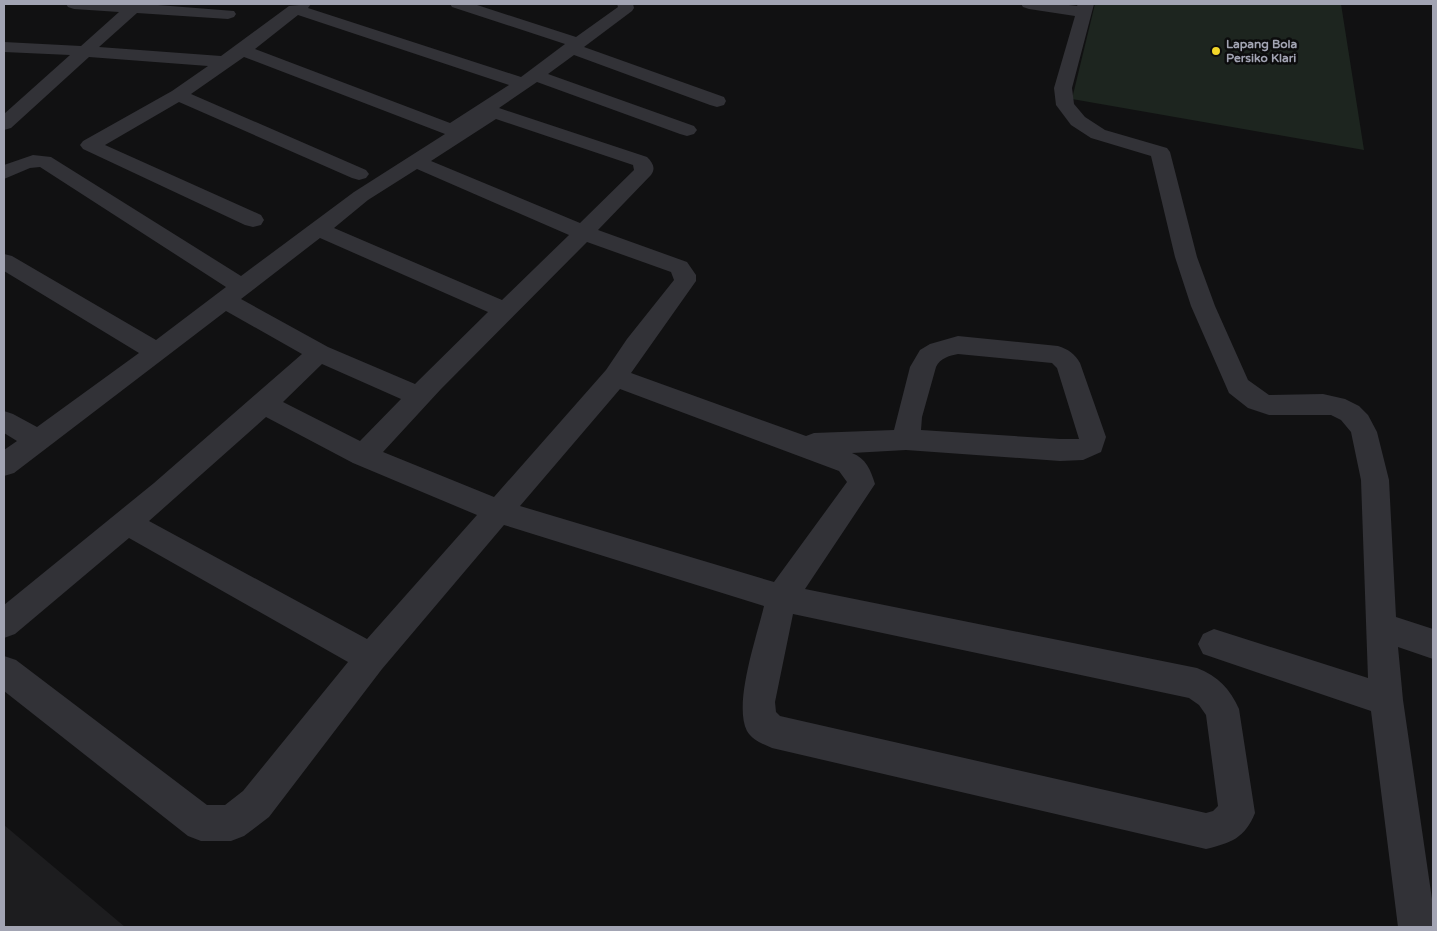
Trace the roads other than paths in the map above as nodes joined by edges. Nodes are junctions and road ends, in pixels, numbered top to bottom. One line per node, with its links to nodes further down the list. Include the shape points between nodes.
1 (74, 4): 5 (street)
2 (458, 4): 9 (street)
3 (625, 4): 9 (street, via 626,8)
4 (1029, 4): 7 (street)
5 (135, 5): 8 (street); 12 (street)
6 (299, 6): 11 (street); 14 (street)
7 (1085, 8): 45 (street, via 1062,88 1065,105 1078,122 1098,134 1160,152 1186,256 1203,306 1238,386 1256,401 1269,405 1336,406 1350,412 1364,432 1375,480)
8 (228, 14)
9 (574, 45): 14 (street); 16 (street)
10 (4, 47): 12 (street)
11 (242, 50): 13 (street); 14 (street, via 452,130)
12 (84, 51): 13 (street); 18 (street)
13 (225, 62): 15 (street)
14 (529, 79): 20 (street)
15 (178, 95): 23 (street); 24 (street, via 90,145)
16 (717, 101)
17 (4, 102): 18 (street)
18 (26, 103): 19 (street)
19 (4, 124)
20 (688, 130)
21 (418, 162): 25 (street, via 361,196); 26 (street); 26 (street, via 494,112 640,161 644,171)
22 (4, 173): 28 (street, via 33,160 44,160)
23 (359, 174)
24 (253, 220)
25 (318, 229): 28 (street); 29 (street)
26 (584, 233): 29 (street); 32 (street, via 679,267 684,275 685,281)
27 (4, 261): 30 (street)
28 (232, 293): 30 (street); 31 (street)
29 (504, 310): 33 (street)
30 (157, 352): 36 (street)
31 (319, 353): 33 (street); 34 (street)
32 (615, 377): 38 (street); 41 (street)
33 (418, 396): 39 (street)
34 (264, 404): 39 (street); 42 (street)
35 (4, 421): 36 (street)
36 (38, 440): 40 (street)
37 (906, 440): 37 (street, via 909,417 929,356 958,345 1058,354 1068,363 1093,436 1091,445 1083,449 1060,450); 38 (street)
38 (800, 444): 43 (street, via 849,462 858,472 861,484)
39 (363, 455): 41 (street)
40 (4, 465)
41 (498, 511): 43 (street); 48 (street)
42 (128, 523): 44 (street); 48 (street)
43 (781, 598): 43 (street, via 758,702 760,721 772,731 1206,830 1223,826 1237,813 1222,709 1212,694 1197,684)
44 (4, 624)
45 (1380, 627): 47 (street); 50 (street)
46 (1214, 644): 50 (street)
47 (1433, 644)
48 (370, 658): 49 (street, via 256,804 231,823 201,823)
49 (4, 671)
50 (1386, 700): 51 (street)
51 (1417, 927)

